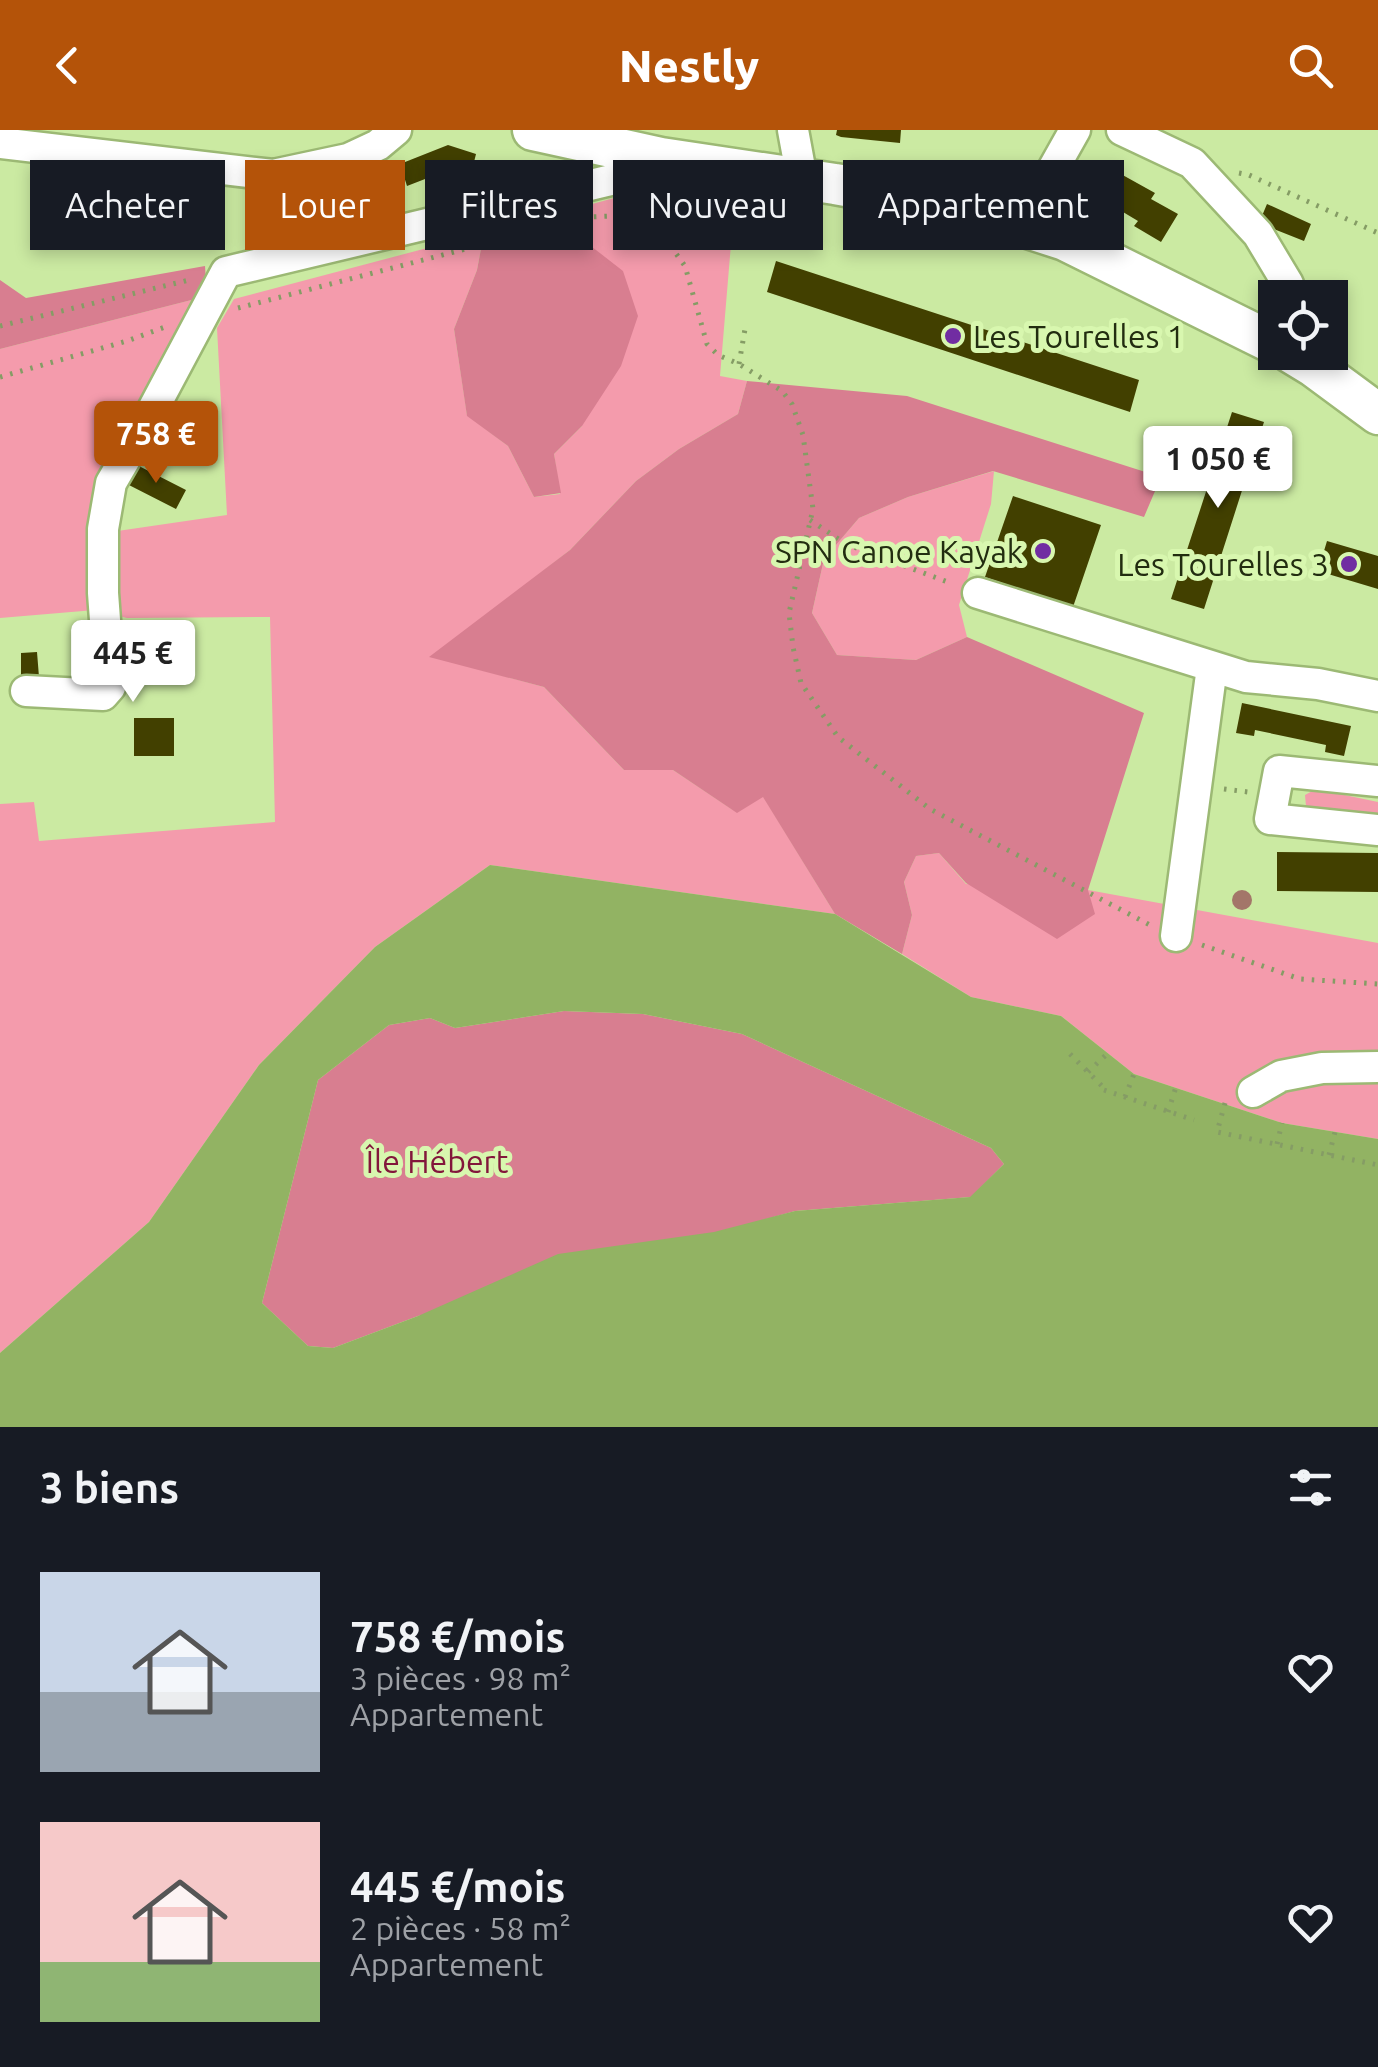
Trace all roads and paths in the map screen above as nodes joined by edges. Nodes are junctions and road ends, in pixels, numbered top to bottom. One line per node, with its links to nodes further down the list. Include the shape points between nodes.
1 (396, 130): 6 (street, via 348,158 273,175)
2 (533, 130): 7 (main road)
3 (793, 130): 8 (street)
4 (1075, 130): 9 (street)
5 (1122, 130): 10 (street)
6 (0, 143)
7 (676, 160)
8 (798, 160)
9 (1058, 160)
10 (1192, 162): 12 (path, via 1249,175); 15 (street, via 1258,234)
11 (613, 179): 14 (street)
12 (1378, 233)
13 (1086, 250): 19 (main road)
14 (226, 272): 16 (street); 17 (path)
15 (1286, 280)
16 (202, 318): 20 (path, via 589,217 614,216 672,248 686,266 707,344); 22 (path); 27 (street, via 111,484 103,529 110,687 103,695)
17 (0, 326)
18 (746, 329): 20 (path)
19 (1258, 334)
20 (739, 364): 24 (path, via 792,404 803,435)
21 (1318, 370): 23 (main road)
22 (0, 377)
23 (1378, 414)
24 (810, 520): 25 (path, via 846,544); 33 (path, via 789,613 793,647 801,683 838,737 930,809)
25 (978, 593): 26 (street)
26 (1212, 667): 28 (street); 30 (street)
27 (26, 691)
28 (1378, 696)
29 (1378, 781): 31 (street, via 1279,771)
30 (1196, 784): 31 (path); 33 (street)
31 (1274, 796): 32 (street, via 1270,819)
32 (1378, 830)
33 (1176, 936): 34 (path, via 1300,979)
34 (1378, 984)
35 (1070, 1054): 38 (path)
36 (1107, 1054): 38 (path)
37 (1378, 1067): 42 (street, via 1281,1076)
38 (1088, 1072): 41 (path)
39 (1134, 1074): 41 (path)
40 (1176, 1086): 43 (path)
41 (1125, 1097): 43 (path)
42 (1239, 1098): 47 (path, via 1217,1132)
43 (1168, 1112): 44 (path)
44 (1194, 1120)
45 (1282, 1123): 47 (path)
46 (1334, 1132): 48 (path)
47 (1277, 1144): 48 (path)
48 (1329, 1155): 49 (path)
49 (1378, 1165)

